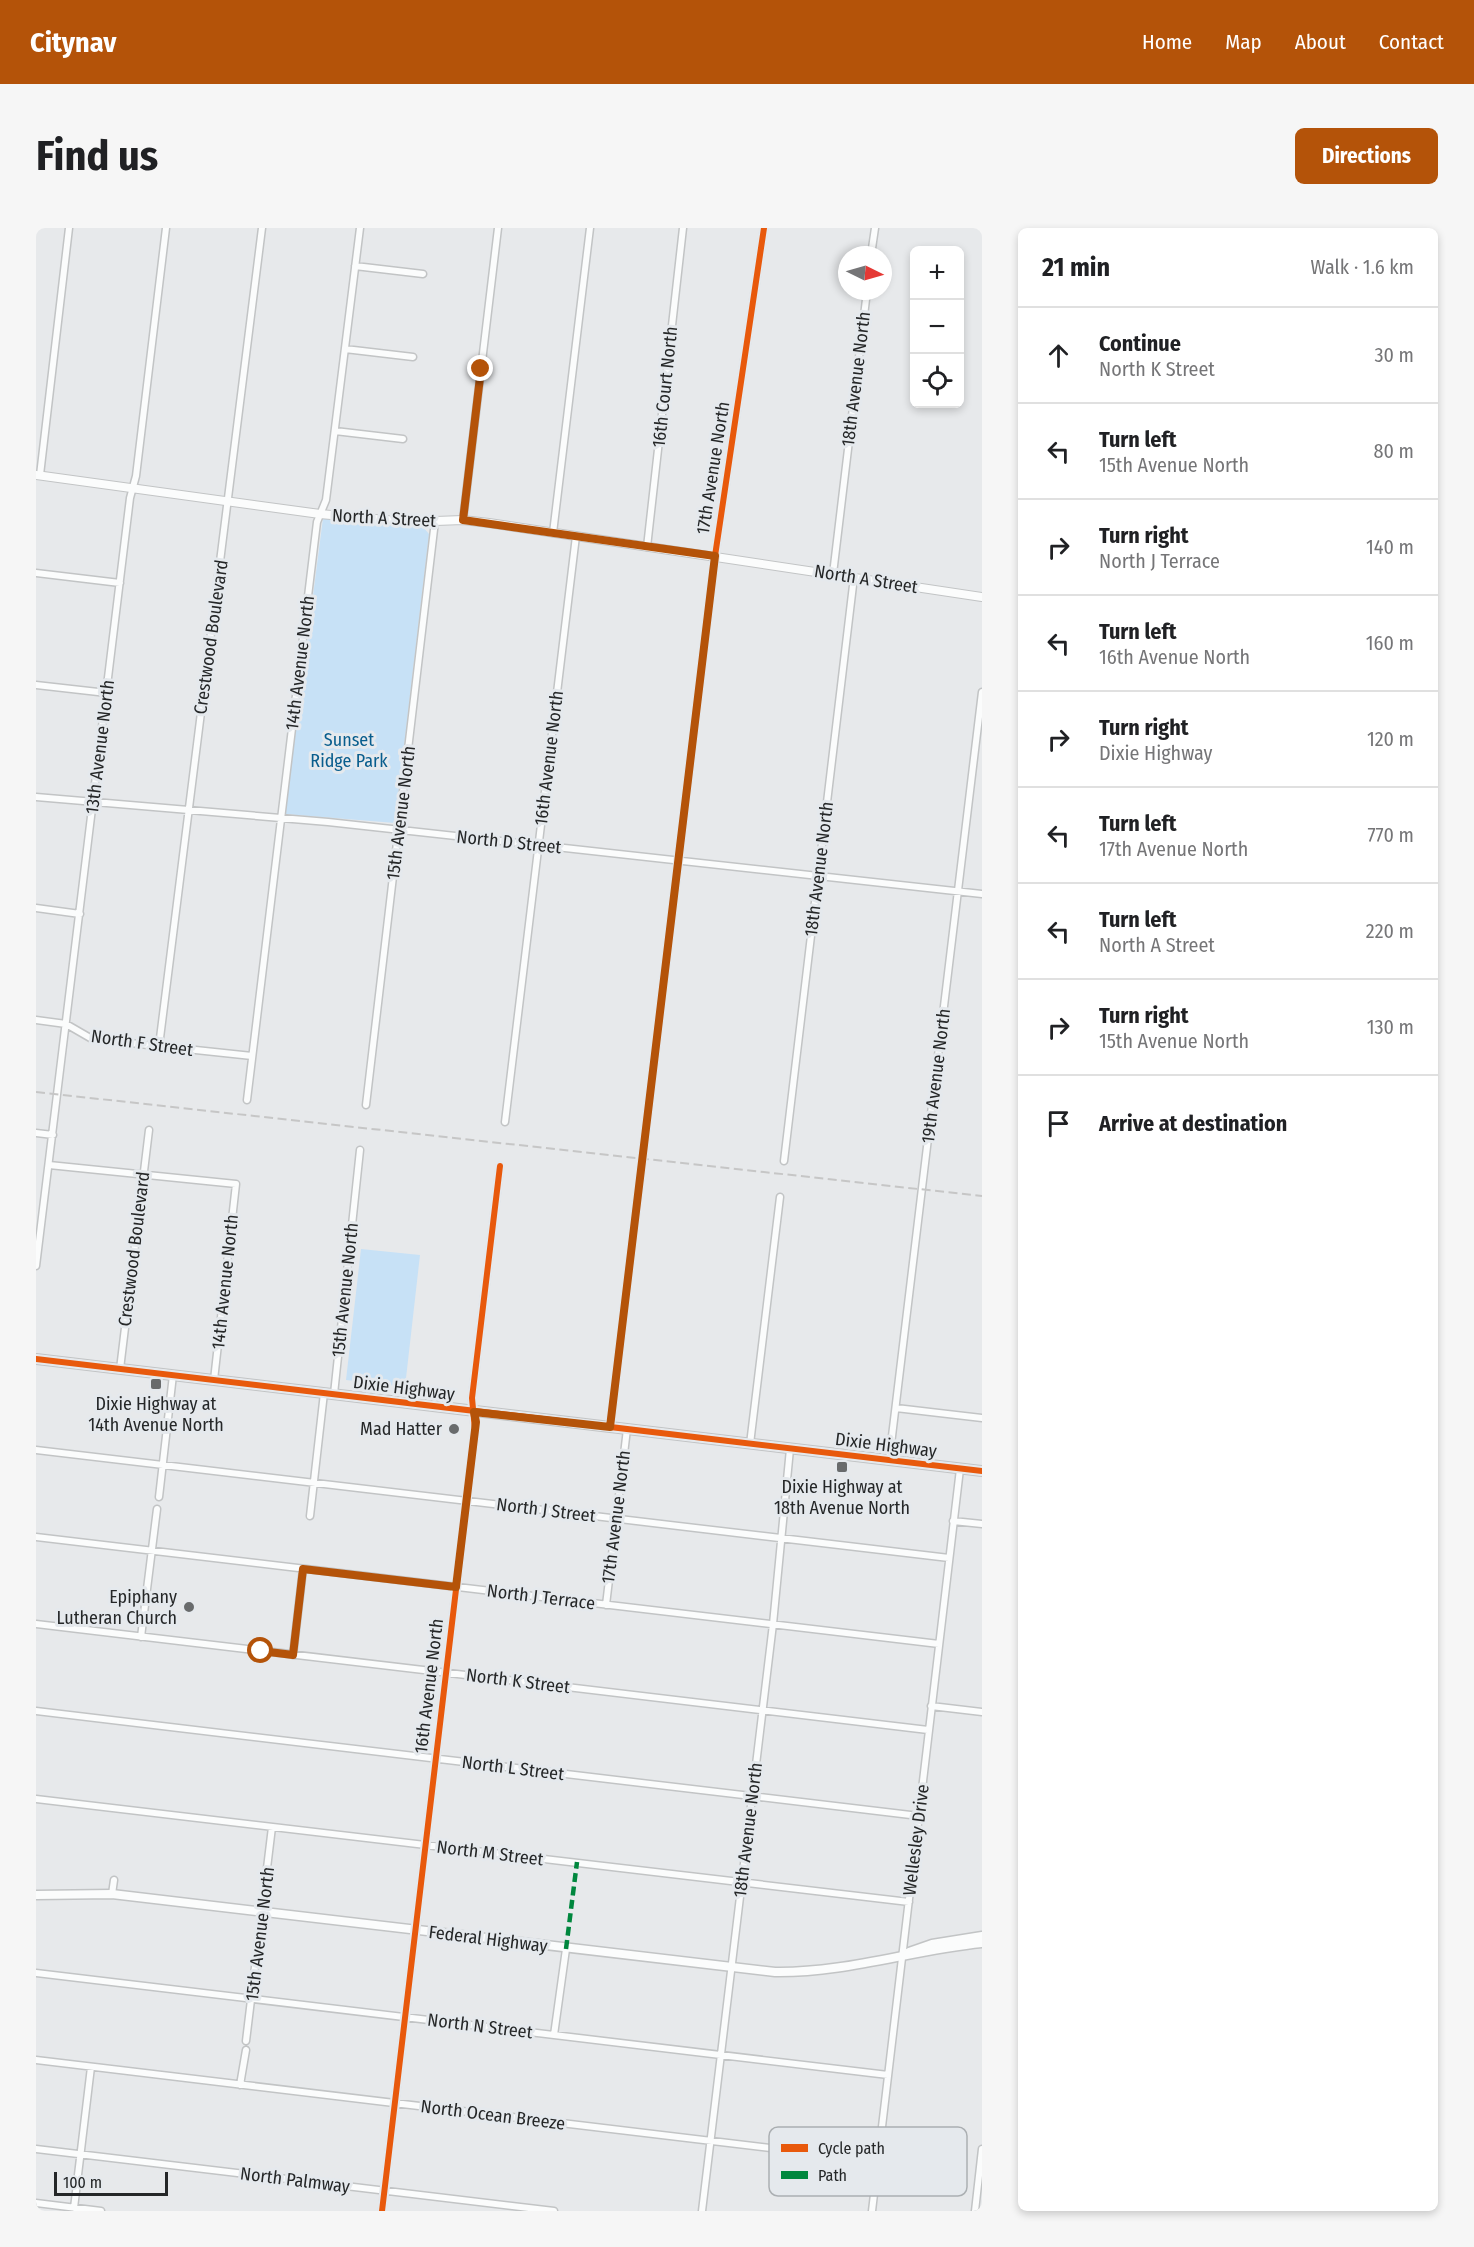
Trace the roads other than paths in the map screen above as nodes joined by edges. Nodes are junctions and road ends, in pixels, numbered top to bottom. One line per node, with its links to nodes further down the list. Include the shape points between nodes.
1 (69, 228): 18 (street)
2 (166, 228): 19 (street, 13th Avenue North)
3 (262, 228): 20 (street, Crestwood Boulevard)
4 (360, 228): 11 (street, 14th Avenue North)
5 (498, 228): 22 (street)
6 (591, 228): 24 (street)
7 (684, 228): 26 (street, 16th Court North)
8 (765, 228): 27 (street, 17th Avenue North)
9 (875, 228): 10 (street)
10 (872, 246)
11 (355, 266): 12 (street); 14 (street, 14th Avenue North)
12 (423, 274)
13 (866, 300): 29 (street, 18th Avenue North)
14 (345, 349): 15 (street); 16 (street, 14th Avenue North)
15 (413, 357)
16 (335, 431): 17 (street); 21 (street, 14th Avenue North, via 326,500)
17 (403, 440)
18 (38, 475): 19 (street, North A Street)
19 (132, 488): 20 (street, North A Street); 31 (street, 13th Avenue North)
20 (229, 501): 21 (street, North A Street); 38 (street, Crestwood Boulevard)
21 (320, 514): 23 (street, North A Street); 39 (street, 14th Avenue North)
22 (463, 520): 23 (street, North A Street); 24 (street, North A Street)
23 (435, 521): 40 (street, 15th Avenue North)
24 (553, 533): 25 (street, North A Street)
25 (576, 536): 26 (street, North A Street); 41 (street, 16th Avenue North)
26 (647, 547): 27 (street, North A Street)
27 (715, 556): 29 (street, North A Street); 42 (street, 17th Avenue North)
28 (36, 573): 31 (street)
29 (833, 574): 30 (street, North A Street)
30 (854, 578): 32 (street, North A Street); 43 (street, 18th Avenue North)
31 (120, 583): 35 (street, 13th Avenue North)
32 (982, 597)
33 (36, 685): 35 (street)
34 (982, 692): 44 (street, 19th Avenue North)
35 (106, 693): 37 (street, 13th Avenue North)
36 (36, 797): 37 (street, North D Street)
37 (93, 803): 38 (street, North D Street); 47 (street, 13th Avenue North)
38 (187, 810): 39 (street, North D Street); 50 (street, Crestwood Boulevard)
39 (281, 818): 40 (street, North D Street); 51 (street, 14th Avenue North)
40 (399, 830): 41 (street, North D Street); 53 (street, 15th Avenue North)
41 (538, 846): 42 (street, North D Street); 54 (street, 16th Avenue North)
42 (678, 861): 43 (street, North D Street); 74 (street, 17th Avenue North)
43 (818, 876): 44 (street, North D Street); 59 (street, 18th Avenue North)
44 (958, 891): 45 (street, North D Street); 71 (street, 19th Avenue North)
45 (982, 894)
46 (36, 908): 47 (street)
47 (80, 914): 49 (street, 13th Avenue North)
48 (36, 1020): 49 (street, North F Street)
49 (66, 1024): 50 (street, North F Street, via 92,1039); 57 (street, 13th Avenue North)
50 (159, 1046): 51 (street, North F Street)
51 (252, 1056): 52 (street, 14th Avenue North)
52 (247, 1100)
53 (366, 1105)
54 (505, 1122)
55 (149, 1130): 62 (street, Crestwood Boulevard)
56 (36, 1133): 57 (street)
57 (52, 1135): 60 (street, 13th Avenue North)
58 (360, 1150): 70 (street, 15th Avenue North)
59 (784, 1161)
60 (49, 1165): 62 (street); 64 (street, 13th Avenue North)
61 (500, 1166): 72 (street, 16th Avenue North, via 472,1398)
62 (143, 1174): 67 (street, Crestwood Boulevard); 69 (street, 14th Avenue North, via 236,1184)
63 (780, 1197): 76 (street)
64 (38, 1245): 65 (street, 13th Avenue North)
65 (36, 1266)
66 (36, 1359): 67 (main road, Dixie Highway)
67 (120, 1369): 68 (main road, Dixie Highway)
68 (173, 1375): 69 (main road, Dixie Highway); 80 (street)
69 (214, 1380): 70 (main road, Dixie Highway)
70 (329, 1394): 72 (main road, Dixie Highway); 83 (street, 15th Avenue North)
71 (896, 1408): 73 (street); 79 (street, 19th Avenue North)
72 (474, 1412): 74 (main road, Dixie Highway); 85 (street, 16th Avenue North)
73 (982, 1418)
74 (610, 1427): 75 (main road, Dixie Highway)
75 (627, 1429): 76 (main road, Dixie Highway); 88 (street, 17th Avenue North)
76 (750, 1444): 77 (main road, Dixie Highway)
77 (790, 1449): 79 (main road, Dixie Highway); 92 (street, 18th Avenue North)
78 (36, 1450): 80 (street, North J Street)
79 (889, 1461): 81 (main road, Dixie Highway)
80 (162, 1465): 83 (street, North J Street); 84 (street)
81 (960, 1469): 82 (main road, Dixie Highway); 89 (street, Wellesley Drive)
82 (982, 1472)
83 (314, 1483): 85 (street, North J Street); 87 (street, 15th Avenue North)
84 (159, 1497)
85 (467, 1501): 88 (street, North J Street); 96 (street, 16th Avenue North)
86 (157, 1509): 93 (street)
87 (310, 1516)
88 (616, 1519): 92 (street, North J Street); 97 (street, 17th Avenue North)
89 (953, 1521): 90 (street); 94 (street, Wellesley Drive)
90 (982, 1524)
91 (36, 1537): 93 (street, North J Terrace)
92 (781, 1538): 94 (street, North J Street); 99 (street, 18th Avenue North)
93 (152, 1551): 95 (street, North J Terrace); 100 (street)
94 (949, 1558): 101 (street, Wellesley Drive)
95 (303, 1569): 96 (street, North J Terrace); 102 (street)
96 (456, 1587): 97 (street, North J Terrace); 103 (street, 16th Avenue North)
97 (606, 1605): 99 (street, North J Terrace)
98 (36, 1624): 100 (street, North K Street)
99 (773, 1624): 101 (street, North J Terrace); 105 (street, 18th Avenue North)
100 (141, 1637): 102 (street, North K Street)
101 (939, 1644): 104 (street, Wellesley Drive)
102 (293, 1655): 103 (street, North K Street)
103 (446, 1673): 105 (street, North K Street); 109 (street, 16th Avenue North)
104 (931, 1706): 107 (street); 108 (street, Wellesley Drive)
105 (762, 1710): 108 (street, North K Street); 110 (street, 18th Avenue North)
106 (36, 1711): 109 (street, North L Street)
107 (982, 1712)
108 (928, 1730): 112 (street, Wellesley Drive)
109 (436, 1759): 110 (street, North L Street); 114 (street, 16th Avenue North)
110 (752, 1797): 112 (street, North L Street); 116 (street, 18th Avenue North)
111 (36, 1799): 113 (street, North M Street)
112 (919, 1816): 119 (street, Wellesley Drive)
113 (272, 1827): 114 (street, North M Street); 120 (street, 15th Avenue North)
114 (425, 1845): 116 (street, North M Street); 121 (street, 16th Avenue North)
115 (114, 1881): 118 (street)
116 (742, 1882): 119 (street, North M Street); 126 (street, 18th Avenue North)
117 (36, 1894): 118 (main road, Federal Highway)
118 (112, 1894): 120 (main road, Federal Highway)
119 (909, 1902): 125 (street, Wellesley Drive)
120 (263, 1913): 121 (main road, Federal Highway); 128 (street, 15th Avenue North)
121 (415, 1931): 124 (main road, Federal Highway); 129 (street, 16th Avenue North)
122 (982, 1936): 125 (main road, Federal Highway, via 932,1944)
123 (982, 1943): 125 (main road, Federal Highway)
124 (566, 1949): 126 (main road, Federal Highway); 130 (street)
125 (903, 1955): 126 (main road, Federal Highway, via 861,1966 818,1971); 136 (street, Wellesley Drive)
126 (731, 1969): 133 (street, 18th Avenue North)
127 (36, 1973): 128 (street, North N Street)
128 (252, 1999): 129 (street, North N Street); 131 (street, 15th Avenue North)
129 (405, 2017): 130 (street, North N Street); 138 (street, 16th Avenue North)
130 (554, 2035): 133 (street, North N Street)
131 (246, 2041)
132 (246, 2050): 137 (street)
133 (721, 2055): 136 (street, North N Street); 140 (street, 18th Avenue North)
134 (36, 2060): 135 (street, North Ocean Breeze)
135 (91, 2067): 137 (street, North Ocean Breeze); 144 (street)
136 (888, 2074): 139 (street, Wellesley Drive)
137 (240, 2085): 138 (street, North Ocean Breeze)
138 (395, 2103): 140 (street, North Ocean Breeze); 145 (street, 16th Avenue North)
139 (882, 2127)
140 (710, 2141): 141 (street, North Ocean Breeze); 152 (street, 18th Avenue North)
141 (769, 2148)
142 (36, 2149): 144 (street, North Palmway)
143 (982, 2149): 154 (street)
144 (81, 2154): 145 (street, North Palmway); 148 (street)
145 (385, 2191): 150 (street, 16th Avenue North); 151 (street, North Palmway)
146 (874, 2196): 153 (street, Wellesley Drive)
147 (36, 2203): 148 (street)
148 (74, 2208): 149 (street)
149 (101, 2211)
150 (382, 2211)
151 (554, 2211)
152 (702, 2211)
153 (872, 2211)
154 (975, 2211)

